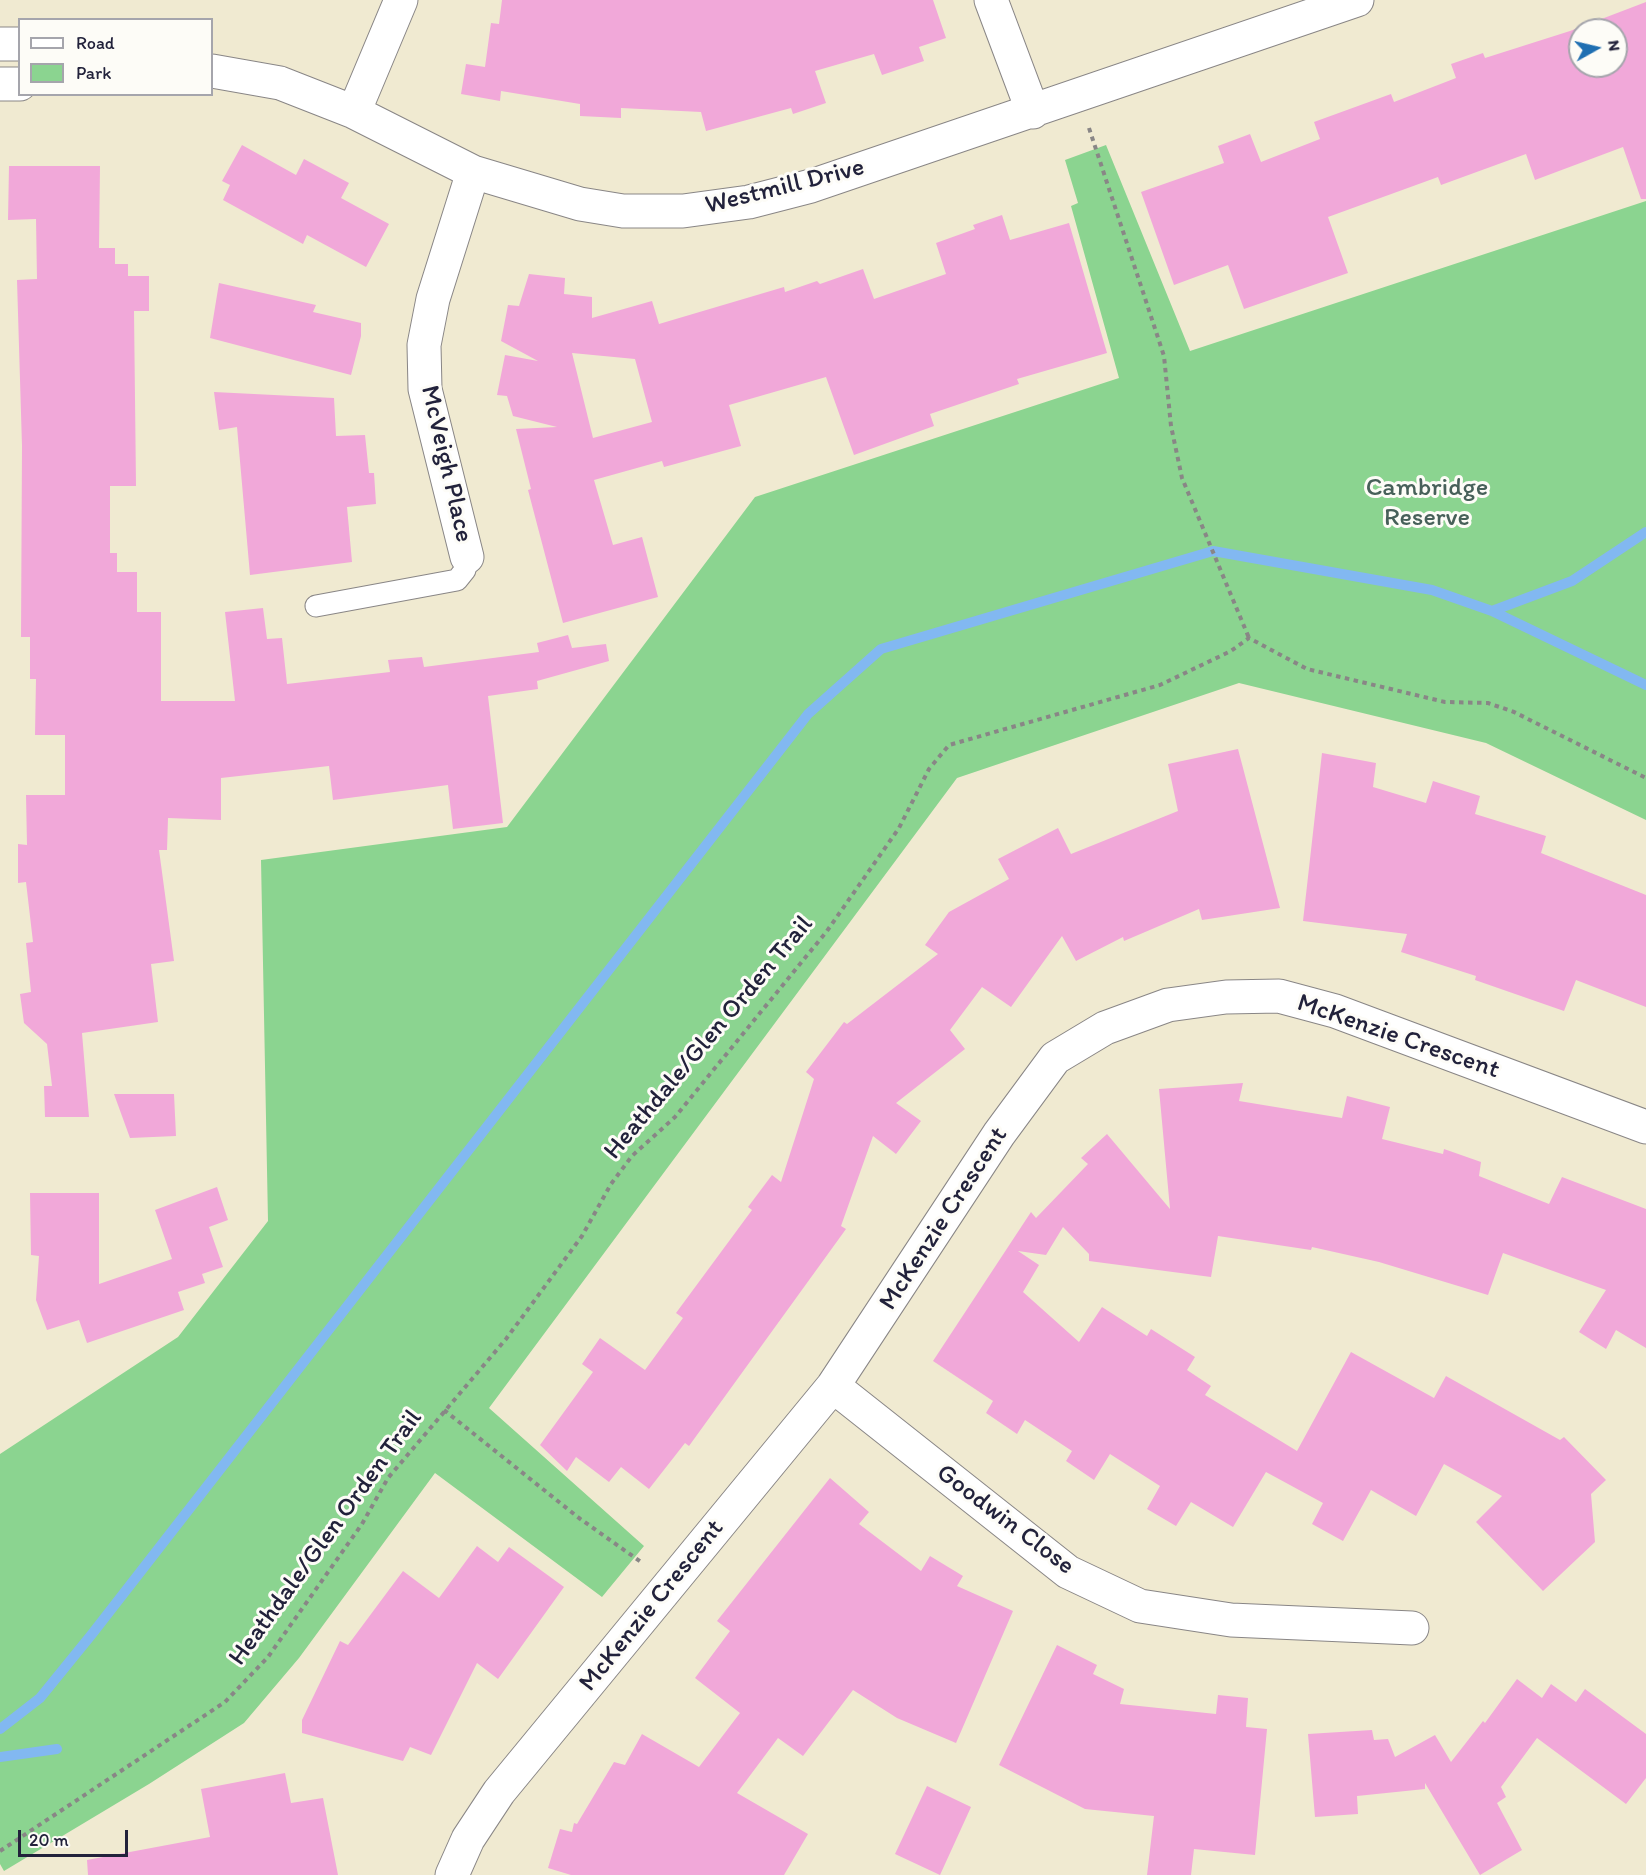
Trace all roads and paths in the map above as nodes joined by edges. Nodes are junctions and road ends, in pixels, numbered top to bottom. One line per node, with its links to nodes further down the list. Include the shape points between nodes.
1 (401, 0): 10 (street)
2 (992, 0): 11 (street)
3 (1356, 0): 9 (street, Westmill Drive)
4 (0, 44): 5 (street)
5 (18, 44)
6 (213, 71): 10 (street, Westmill Drive, via 280,83)
7 (0, 84): 8 (street)
8 (18, 84)
9 (1082, 95): 11 (street, Westmill Drive); 15 (path, via 1091,138 1164,356 1171,426 1182,478)
10 (354, 112): 12 (street, Westmill Drive)
11 (1033, 112): 12 (street, Westmill Drive, via 811,186 749,202 683,211 622,212 580,204)
12 (473, 172): 13 (street, McVeigh Place, via 433,299 424,345 425,389)
13 (467, 557): 14 (lane, McVeigh Place, via 465,570 457,580)
14 (316, 606)
15 (1249, 638): 16 (path, via 1307,669 1445,702 1488,703 1514,712); 19 (path, Heathdale/Glen Orden Trail, via 1231,651 1160,685 949,745 929,769 899,828 827,931 675,1117 632,1156 541,1292)
16 (1646, 778)
17 (1646, 1127): 18 (street, McKenzie Crescent, via 1335,1011 1279,996 1226,997 1168,1005 1105,1028 1055,1058 999,1134)
18 (833, 1386): 20 (street, McKenzie Crescent); 21 (street, Goodwin Close, via 1068,1572 1140,1606 1231,1620)
19 (444, 1410): 20 (path, via 579,1518); 22 (path, Heathdale/Glen Orden Trail, via 388,1478 324,1580 244,1684 182,1732)
20 (671, 1584): 23 (street, McKenzie Crescent, via 483,1813)
21 (1412, 1628)
22 (0, 1851)
23 (452, 1875)

